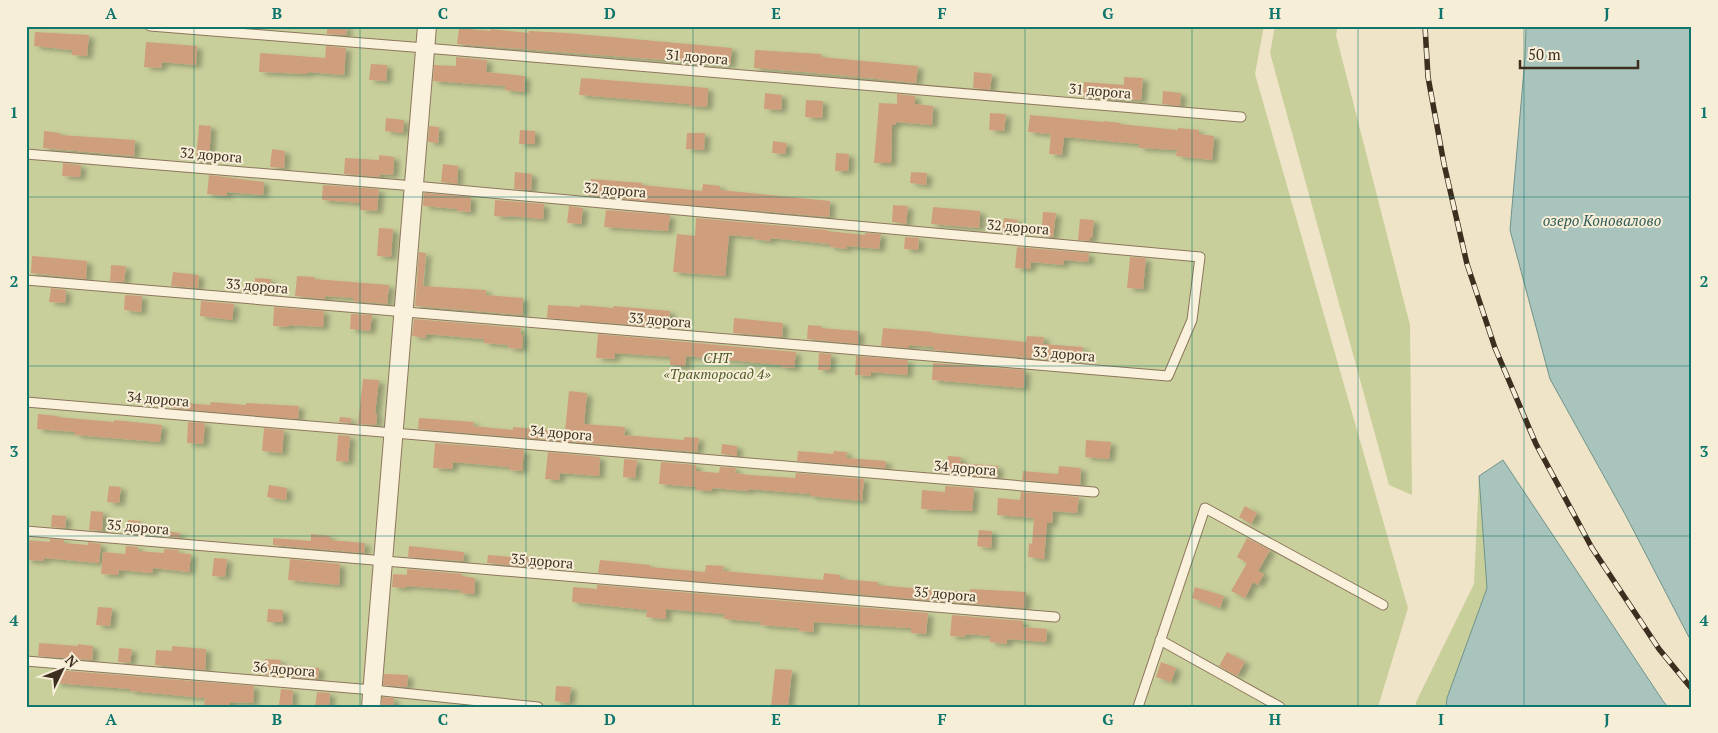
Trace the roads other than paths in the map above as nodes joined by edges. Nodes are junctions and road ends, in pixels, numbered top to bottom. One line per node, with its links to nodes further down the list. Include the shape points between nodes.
1 (150, 26): 3 (lane, 31 дорога)
2 (427, 26): 3 (street)
3 (426, 48): 4 (lane, 31 дорога); 6 (street)
4 (1241, 117)
5 (26, 154): 6 (lane, 32 дорога)
6 (414, 186): 7 (lane, 32 дорога); 9 (street)
7 (1200, 257): 9 (lane, 33 дорога, via 1192,320 1168,376)
8 (26, 280): 9 (lane, 33 дорога)
9 (404, 312): 11 (street)
10 (26, 402): 11 (lane, 34 дорога)
11 (394, 433): 12 (lane, 34 дорога); 14 (street)
12 (1094, 492)
13 (26, 531): 14 (lane, 35 дорога)
14 (383, 561): 16 (lane, 35 дорога); 19 (street)
15 (1383, 605): 17 (lane, via 1205,508)
16 (1055, 617)
17 (1160, 640): 21 (lane); 22 (lane)
18 (26, 661): 19 (lane, 36 дорога)
19 (372, 698): 20 (lane, 36 дорога)
20 (538, 707)
21 (1138, 707)
22 (1280, 707)

